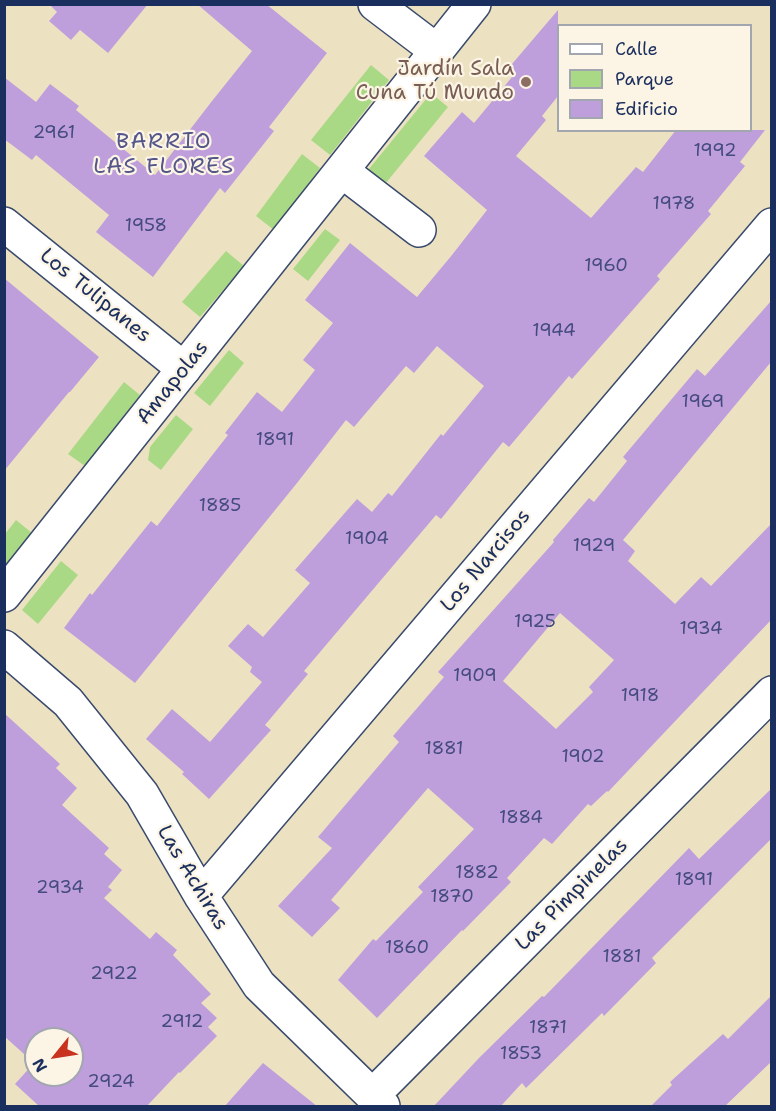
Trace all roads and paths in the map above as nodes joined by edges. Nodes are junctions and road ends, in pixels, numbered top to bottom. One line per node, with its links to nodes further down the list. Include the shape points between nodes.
1 (375, 4): 3 (street)
2 (474, 4): 3 (street, Amapolas)
3 (437, 51): 4 (street, Amapolas)
4 (342, 171): 7 (street); 8 (street, Amapolas)
5 (4, 224): 8 (street, Los Tulipanes)
6 (771, 225): 12 (street, Los Narcisos)
7 (419, 230)
8 (184, 369): 9 (street, Amapolas)
9 (4, 595)
10 (4, 647): 12 (street, Las Achiras, via 68,702 142,794)
11 (771, 693): 13 (street, Las Pimpinelas)
12 (201, 896): 13 (street, Las Achiras, via 259,985)
13 (378, 1101)

